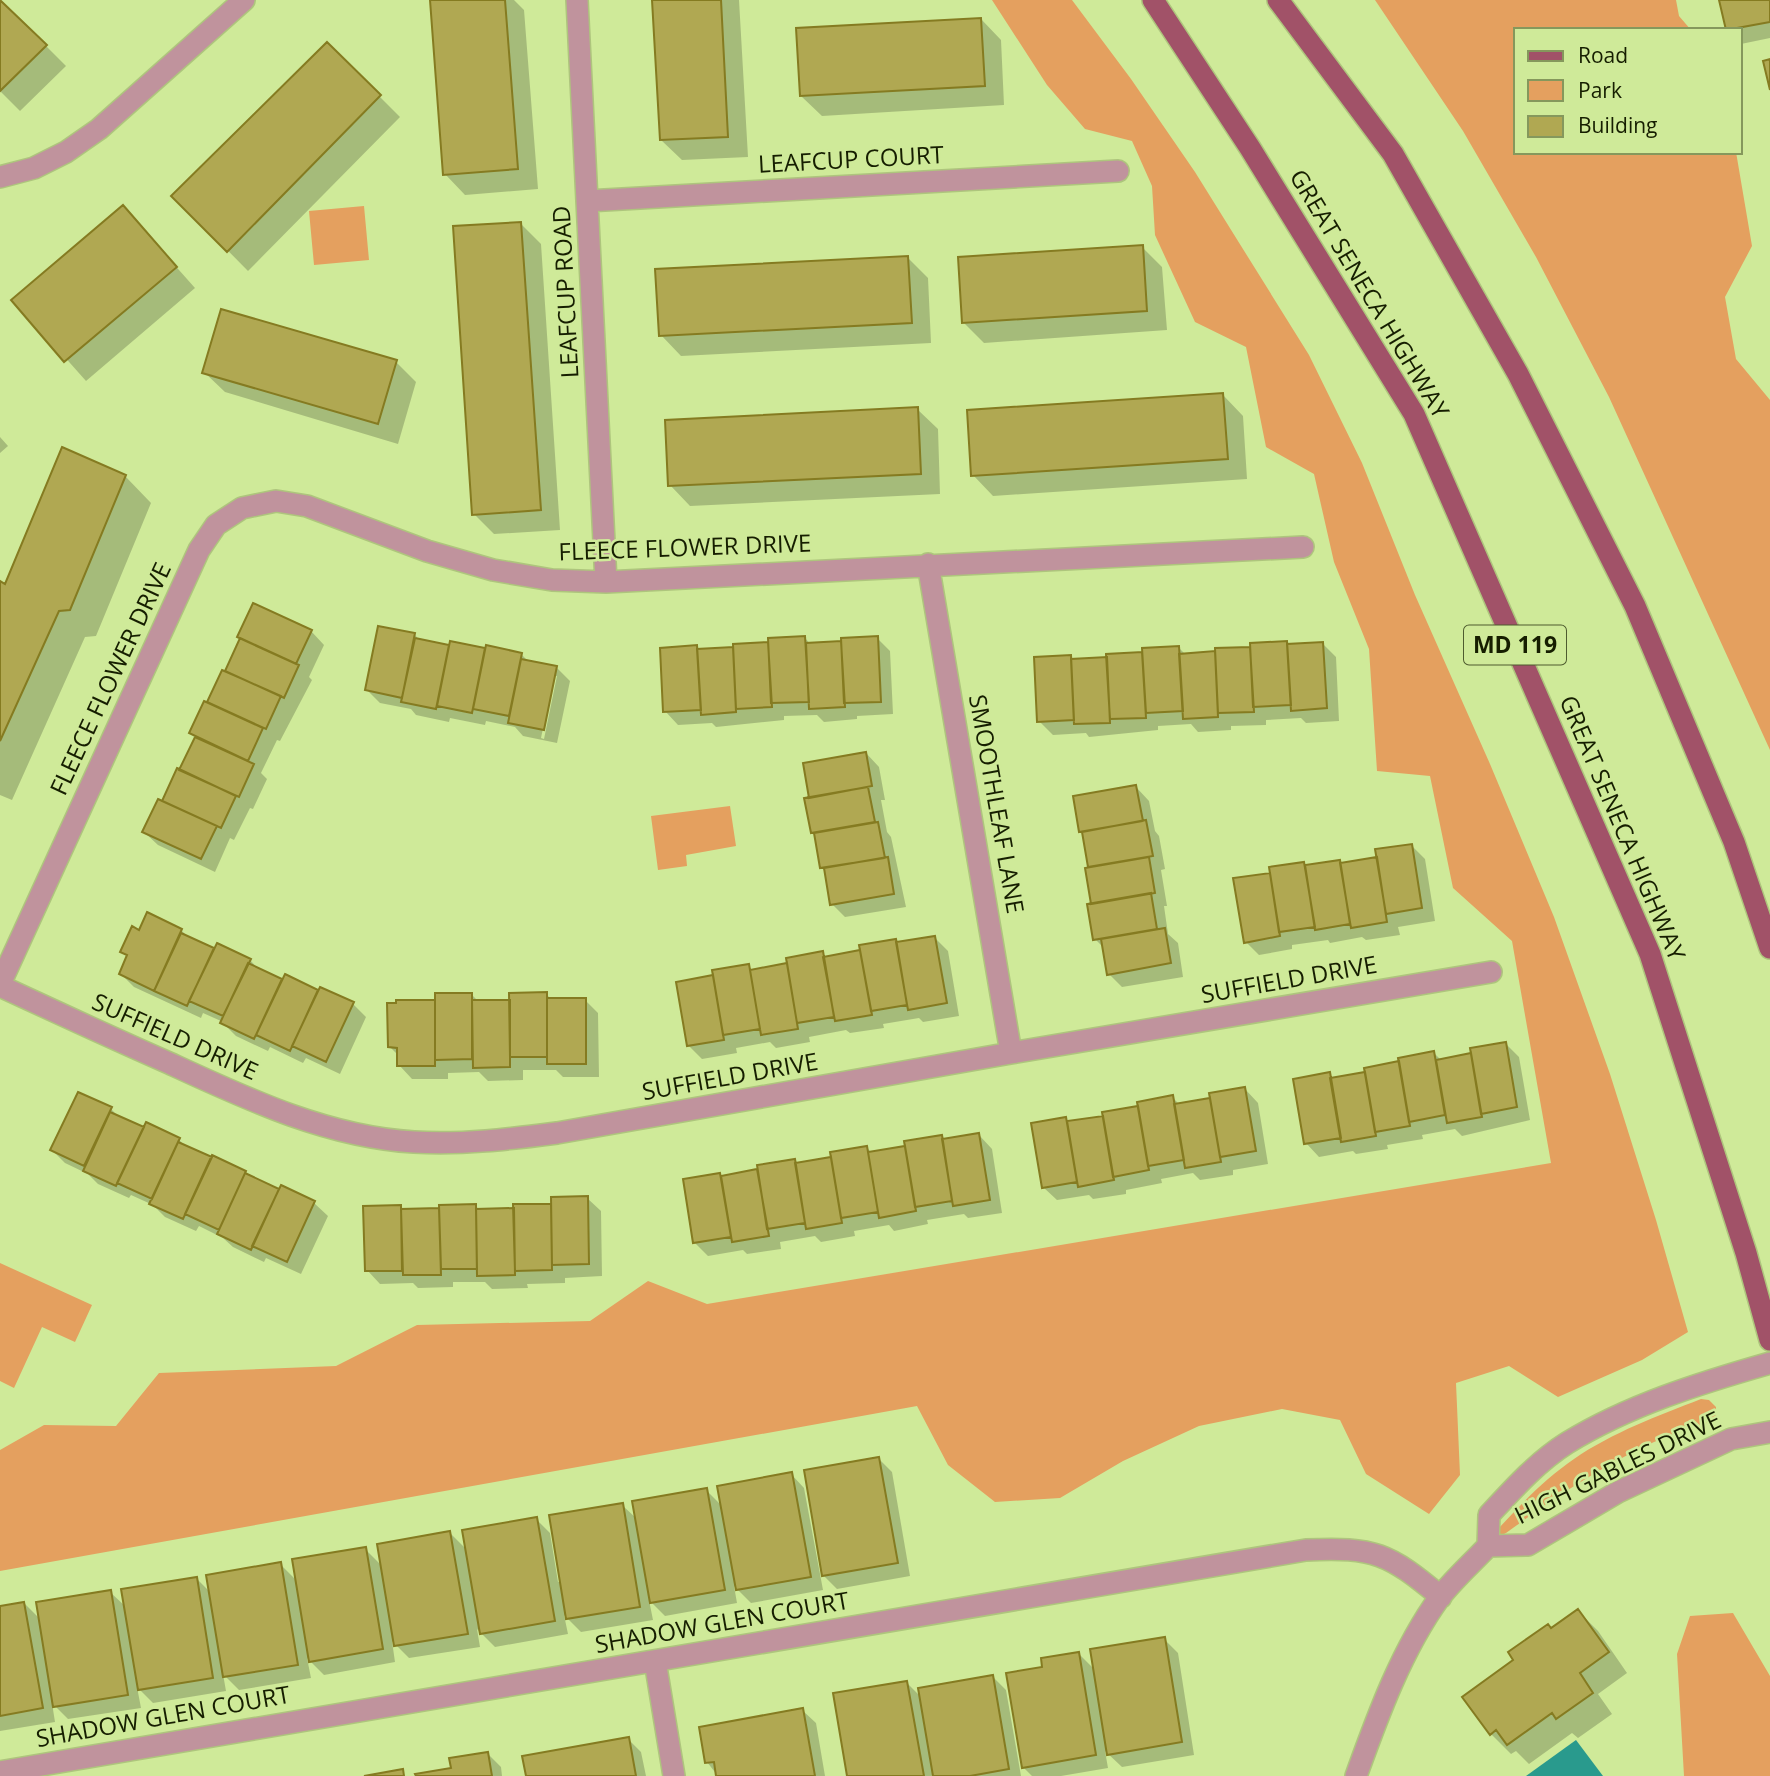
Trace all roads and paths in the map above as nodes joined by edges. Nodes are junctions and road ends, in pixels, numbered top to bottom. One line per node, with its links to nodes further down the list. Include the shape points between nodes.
1 (244, 0): 6 (street, via 99,129 34,168)
2 (577, 0): 7 (street, LEAFCUP ROAD)
3 (1153, 0): 15 (main road, GREAT SENECA HIGHWAY / MD 119, via 1414,414 1650,954)
4 (1278, 0): 11 (main road, via 1393,154 1518,373 1635,606 1734,842)
5 (1118, 171): 7 (street, LEAFCUP COURT)
6 (0, 177)
7 (587, 201): 10 (street, LEAFCUP ROAD)
8 (1303, 547): 9 (street, FLEECE FLOWER DRIVE)
9 (928, 564): 10 (street, FLEECE FLOWER DRIVE); 14 (street, SMOOTHLEAF LANE)
10 (607, 582): 13 (street, FLEECE FLOWER DRIVE, via 552,580 493,570 427,551 307,506 276,501 242,508 216,525 200,550)
11 (1770, 948)
12 (1491, 972): 14 (street, SUFFIELD DRIVE)
13 (0, 985): 14 (street, SUFFIELD DRIVE, via 290,1115 352,1133 414,1142 490,1141 557,1133)
14 (1011, 1053)
15 (1770, 1340)
16 (1770, 1363): 18 (street, HIGH GABLES DRIVE, via 1629,1409 1566,1444 1527,1475 1489,1515)
17 (1770, 1432): 18 (street, HIGH GABLES DRIVE, via 1731,1439 1618,1492 1528,1545)
18 (1488, 1546): 19 (street)
19 (1441, 1597): 20 (street, SHADOW GLEN COURT, via 1411,1572 1374,1553 1352,1548 1306,1550); 23 (street, via 1410,1647)
20 (655, 1661): 21 (street, SHADOW GLEN COURT); 22 (street)
21 (0, 1772)
22 (674, 1776)
23 (1356, 1776)

